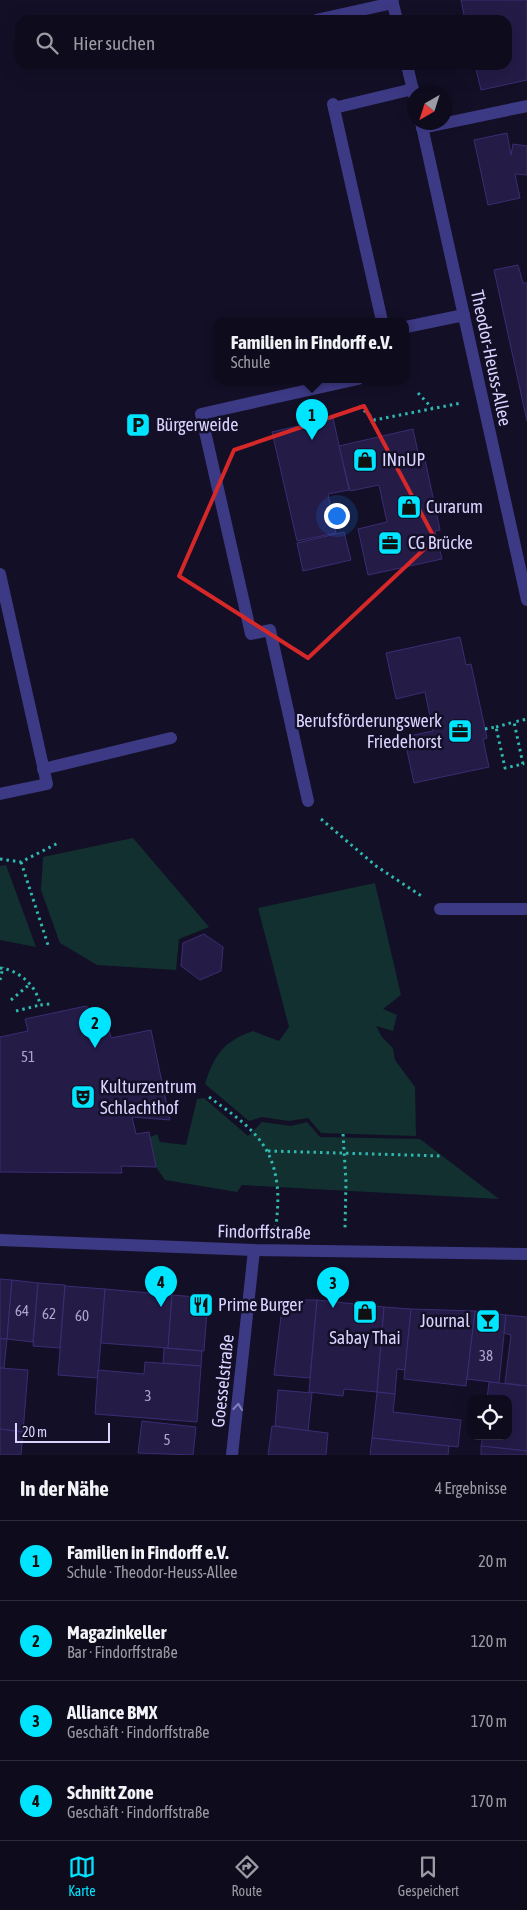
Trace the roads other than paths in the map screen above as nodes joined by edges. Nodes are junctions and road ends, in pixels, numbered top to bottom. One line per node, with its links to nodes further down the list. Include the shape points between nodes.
1 (393, 2): 2 (street); 3 (street)
2 (337, 15)
3 (396, 15)
4 (408, 70): 5 (street)
5 (412, 85)
6 (407, 93): 11 (street, via 334,106)
7 (527, 106): 8 (street)
8 (452, 119)
9 (422, 130): 10 (street, Theodor-Heuss-Allee)
10 (464, 315): 12 (street); 15 (street, Theodor-Heuss-Allee)
11 (381, 318)
12 (409, 326)
13 (340, 383): 19 (street, via 201,414 251,634 270,630)
14 (0, 574): 17 (street)
15 (527, 600)
16 (171, 738): 17 (street)
17 (43, 769): 18 (street, via 47,784)
18 (0, 794)
19 (308, 801)
20 (440, 909): 21 (street)
21 (527, 909)
22 (0, 1240): 23 (street, Findorffstraße)
23 (254, 1250): 24 (street, Findorffstraße); 25 (street, Goesselstraße, one-way to 23)
24 (527, 1254)
25 (232, 1455)

